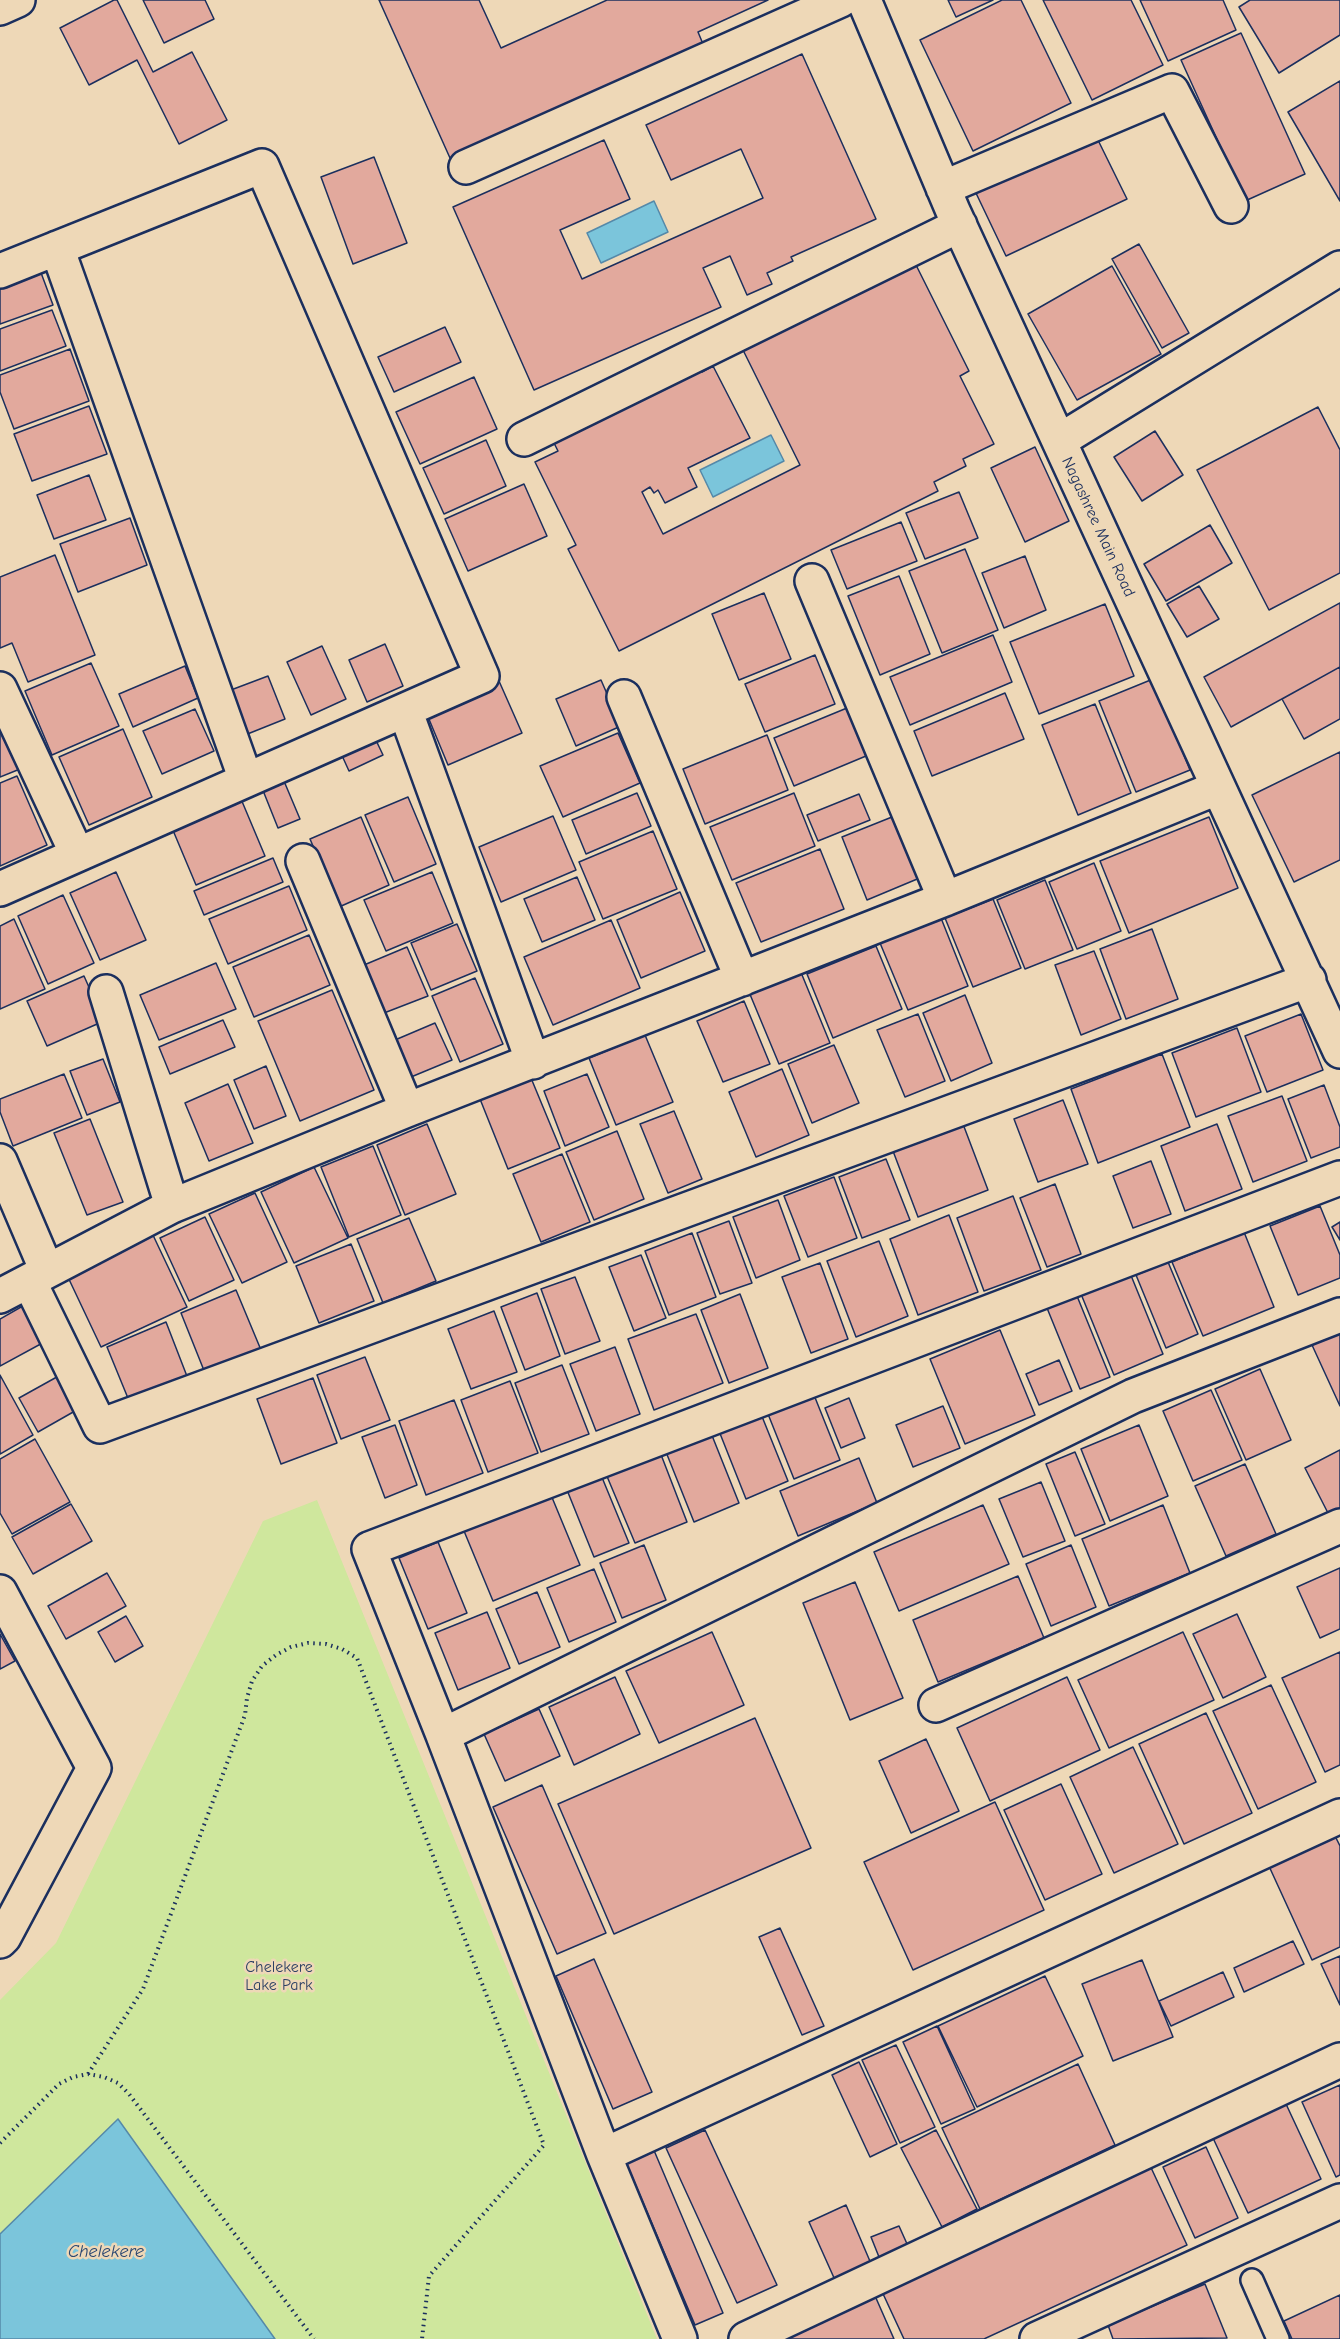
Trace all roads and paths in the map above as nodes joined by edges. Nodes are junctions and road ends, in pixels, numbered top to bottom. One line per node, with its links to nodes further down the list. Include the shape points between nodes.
1 (18, 0): 4 (street)
2 (841, 0): 5 (street)
3 (864, 0): 6 (street, Nagashree Main Road)
4 (0, 8)
5 (466, 167)
6 (943, 188): 7 (street, via 1172,91); 8 (street, Nagashree Main Road)
7 (1231, 206)
8 (960, 225): 12 (street); 13 (street, Nagashree Main Road)
9 (57, 248): 11 (street); 17 (street, via 262,166 482,676); 18 (street)
10 (1340, 268): 13 (street)
11 (0, 271)
12 (524, 439)
13 (1059, 441): 19 (street, Nagashree Main Road)
14 (812, 581): 23 (street)
15 (0, 689): 20 (street)
16 (624, 697): 24 (street)
17 (405, 710): 18 (street); 29 (street)
18 (246, 780): 20 (street)
19 (1217, 788): 23 (street); 25 (street, Nagashree Main Road)
20 (77, 854): 22 (street)
21 (303, 861): 30 (street)
22 (0, 889)
23 (945, 899): 24 (street)
24 (742, 979): 29 (street)
25 (1309, 980): 27 (street, Nagashree Main Road); 34 (street, via 100,1426)
26 (106, 992): 33 (street)
27 (1332, 1010): 28 (street, Nagashree Main Road)
28 (1340, 1051)
29 (534, 1062): 30 (street)
30 (407, 1110): 33 (street)
31 (0, 1161): 34 (street)
32 (1340, 1178): 40 (street, via 369,1549)
33 (172, 1206): 34 (street)
34 (38, 1276): 35 (street)
35 (0, 1296)
36 (1340, 1315): 40 (street, via 1133,1396)
37 (1340, 1526): 39 (street)
38 (0, 1592): 42 (street, via 94,1768)
39 (936, 1706)
40 (443, 1735): 46 (street)
41 (1340, 1816): 46 (street)
42 (2, 1936)
43 (1340, 2060): 52 (street)
44 (88, 2074): 45 (path, via 58,2084); 49 (path, via 104,2076 129,2094); 50 (path, via 143,1989 245,1715 252,1681 276,1655 308,1643 326,1644 357,1658 544,2145 429,2276)
45 (0, 2143)
46 (604, 2155): 51 (street)
47 (1340, 2201): 53 (street)
48 (1252, 2280): 54 (lane)
49 (314, 2339)
50 (422, 2339)
51 (680, 2339)
52 (746, 2339)
53 (1037, 2339)
54 (1278, 2339)

